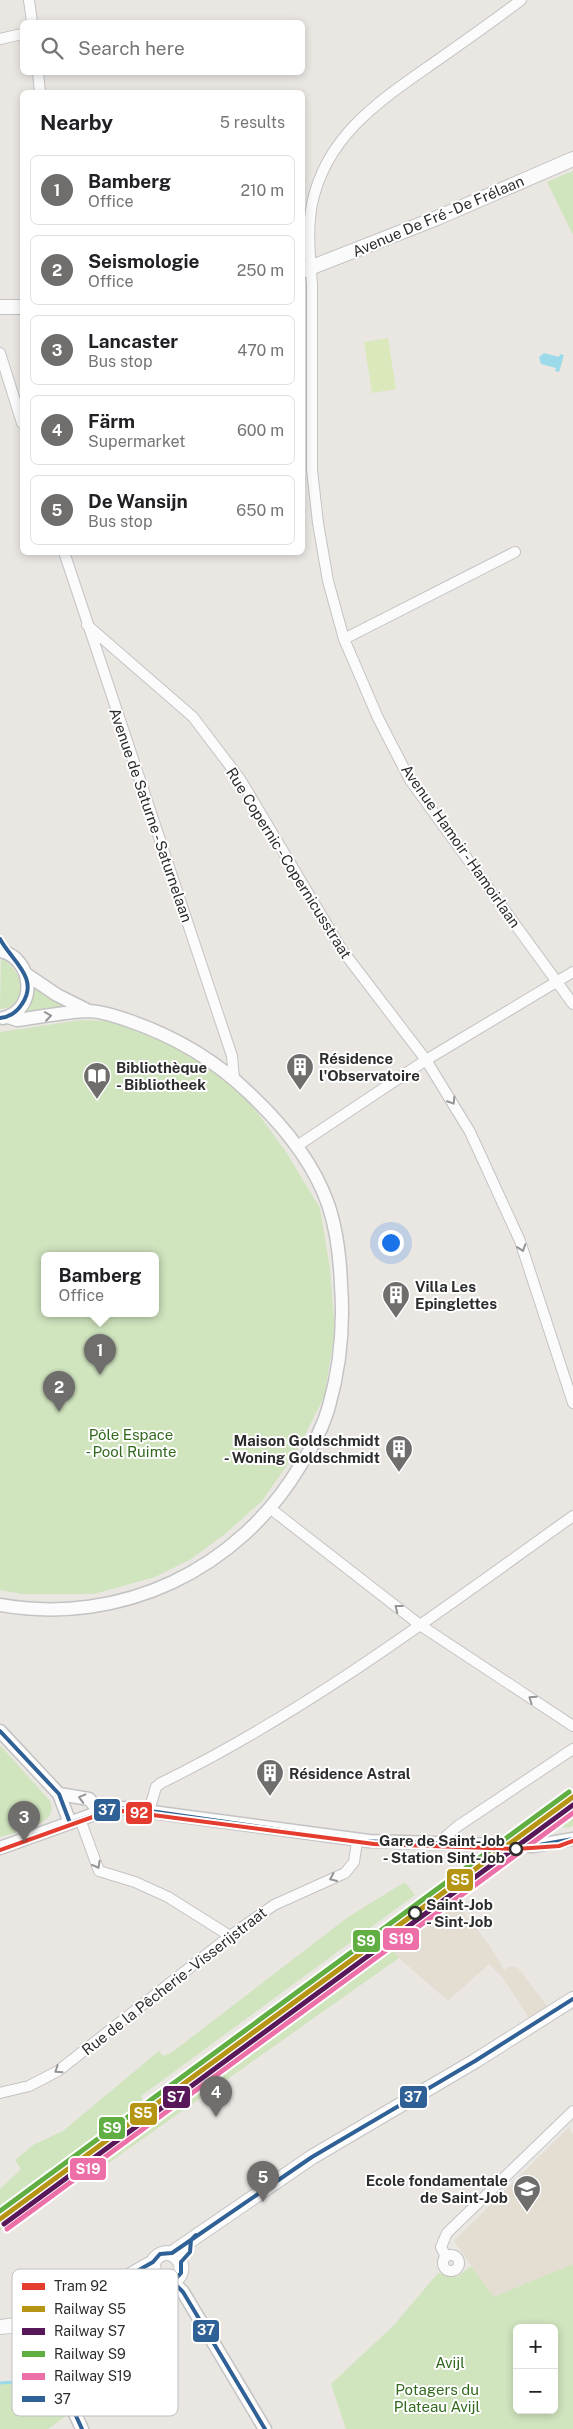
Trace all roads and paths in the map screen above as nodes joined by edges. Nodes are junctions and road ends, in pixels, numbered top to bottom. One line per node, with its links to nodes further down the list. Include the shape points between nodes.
1 (29, 0): 3 (street)
2 (521, 0): 9 (street, Avenue Hamoir - Hamoirlaan, via 382,100 354,124 336,147 312,204)
3 (32, 20)
4 (20, 34): 5 (street)
5 (0, 39)
6 (38, 75): 7 (street)
7 (40, 90)
8 (573, 159): 9 (main road, Avenue De Fré - De Frélaan)
9 (307, 270): 17 (street, Avenue Hamoir - Hamoirlaan, via 312,470 328,581)
10 (0, 307): 11 (main road)
11 (20, 307)
12 (0, 353): 13 (street)
13 (20, 417)
14 (515, 552): 17 (street)
15 (65, 555): 16 (street, Avenue de Saturne - Saturnelaan)
16 (87, 625): 26 (street, Rue Copernic - Copernicusstraat, via 192,717 240,778 342,950); 27 (street, Avenue de Saturne - Saturnelaan, via 232,1056)
17 (344, 639): 22 (street, Avenue Hamoir - Hamoirlaan, via 378,718 410,780)
18 (0, 939): 19 (street)
19 (3, 951): 21 (street, via 19,962)
20 (573, 972): 22 (street)
21 (26, 974): 24 (street); 25 (street, via 25,1001)
22 (558, 982): 23 (street, Avenue Hamoir - Hamoirlaan); 26 (street)
23 (573, 1004)
24 (89, 1011): 25 (street, one-way to 24, via 17,1020); 27 (street, via 152,1029 189,1047)
25 (2, 1017)
26 (426, 1060): 28 (street); 29 (street, Rue Copernic - Copernicusstraat, one-way to 29, via 470,1132 520,1241)
27 (234, 1078): 28 (street, via 266,1108)
28 (297, 1146): 30 (street, via 328,1203 336,1236 343,1303 341,1341 329,1408 321,1428 290,1483)
29 (573, 1403)
30 (271, 1509): 32 (street, via 245,1536 219,1556 168,1584 132,1598 88,1608); 33 (street, one-way to 30)
31 (573, 1516): 33 (street)
32 (0, 1605)
33 (420, 1625): 34 (street, one-way to 33); 38 (street, via 244,1740 161,1782 156,1787)
34 (573, 1726)
35 (0, 1731): 37 (street)
36 (573, 1749): 43 (street, via 458,1826 445,1838)
37 (59, 1794): 39 (street, one-way to 37, via 89,1799); 40 (street)
38 (149, 1811): 39 (street, via 122,1808); 42 (street)
39 (100, 1812): 40 (street)
40 (75, 1821): 44 (street); 45 (street, one-way to 45, via 99,1871 135,1882 178,1902)
41 (573, 1839): 43 (street, via 542,1845)
42 (357, 1840): 43 (street); 45 (street, Rue de la Pêcherie - Visserijstraat, one-way to 45, via 354,1862 345,1873 274,1905)
43 (447, 1844)
44 (0, 1848)
45 (230, 1936): 47 (street, Rue de la Pêcherie - Visserijstraat, one-way to 47, via 58,2071 29,2086)
46 (573, 1999): 50 (main road, via 475,2061 312,2156 191,2240)
47 (0, 2093)
48 (573, 2112): 49 (street, via 447,2234 441,2247)
49 (446, 2256)
50 (176, 2258): 51 (main road, via 160,2254); 52 (main road, via 181,2273)
51 (154, 2269)
52 (178, 2276)
53 (178, 2287): 56 (street)
54 (76, 2416): 55 (street)
55 (82, 2429)
56 (265, 2429)

